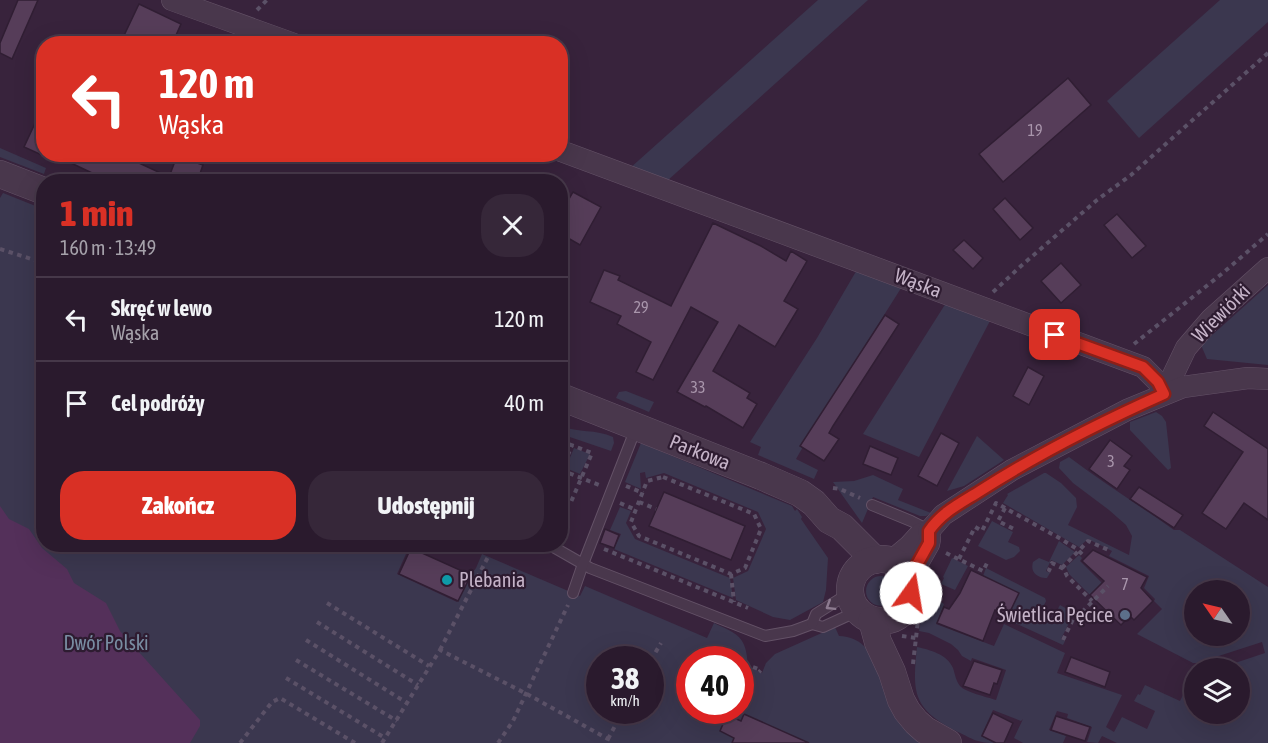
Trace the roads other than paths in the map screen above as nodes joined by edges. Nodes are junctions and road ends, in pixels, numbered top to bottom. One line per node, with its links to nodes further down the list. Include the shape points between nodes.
1 (172, 0): 2 (street)
2 (272, 36)
3 (568, 154): 8 (street, Wąska, via 1121,358 1146,369)
4 (0, 174): 5 (street)
5 (36, 188)
6 (1268, 268): 8 (street, Wiewiórki, via 1211,319 1186,348)
7 (1268, 379): 8 (street, via 1201,384)
8 (1164, 394): 13 (street, via 1012,470 943,515)
9 (568, 400): 10 (street, Parkowa)
10 (636, 427): 12 (street, Parkowa, via 793,490 814,503); 16 (lane)
11 (872, 505): 13 (lane)
12 (829, 520): 15 (street, Parkowa); 19 (street, Parkowa, via 831,536)
13 (929, 531): 15 (street, via 920,534 897,556); 17 (street)
14 (562, 552): 16 (lane)
15 (881, 560): 17 (street, Parkowa, via 900,566); 19 (street, via 862,566)
16 (583, 564): 18 (lane); 20 (lane, via 765,636)
17 (916, 582): 19 (street, via 904,610)
18 (573, 593)
19 (872, 608): 20 (lane, via 822,627); 20 (lane, one-way to 20, via 843,597 816,614); 21 (street, Parkowa, via 878,642 902,671 901,700 925,729)
20 (812, 624)
21 (948, 743)

